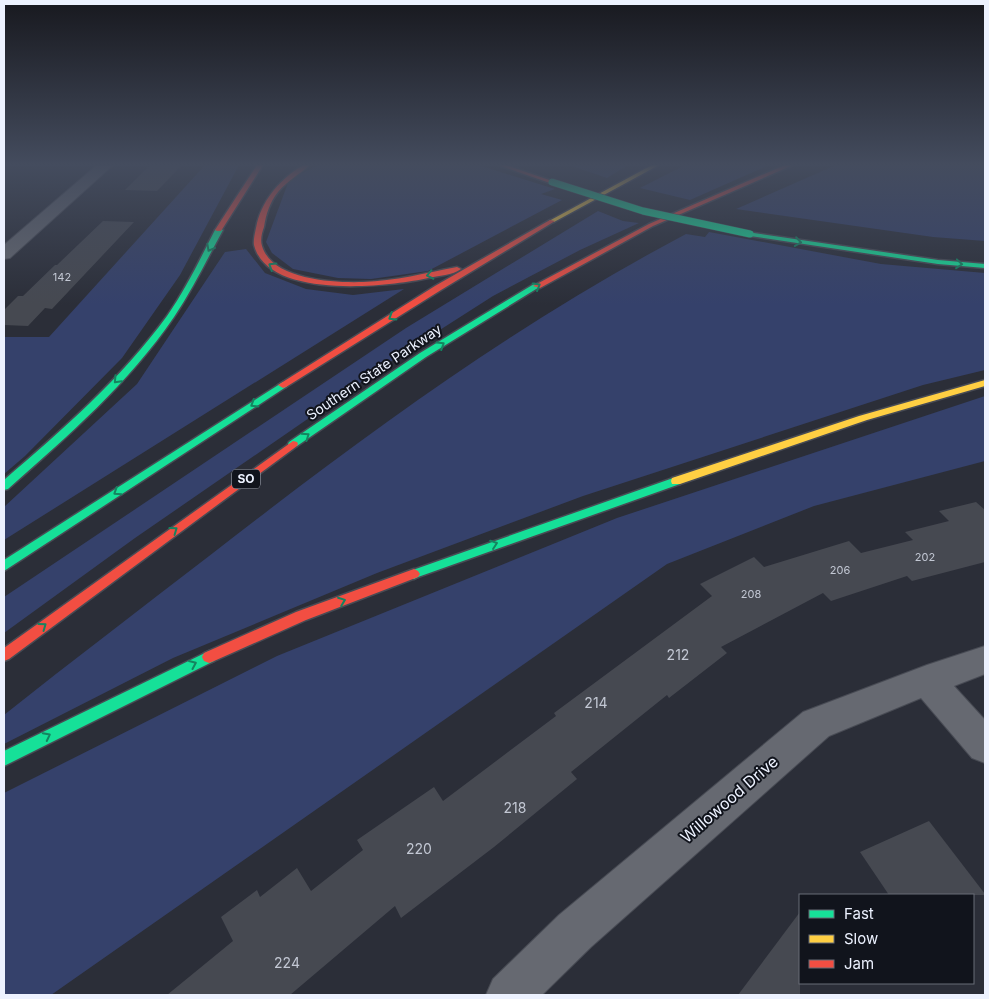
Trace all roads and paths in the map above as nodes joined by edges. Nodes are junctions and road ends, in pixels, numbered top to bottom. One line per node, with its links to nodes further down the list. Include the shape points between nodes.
1 (53, 212): 8 (street)
2 (229, 212): 12 (highway, one-way to 12, via 195,276 139,357 98,401)
3 (265, 212): 10 (highway, one-way to 3, via 396,282 354,285 319,282 285,274 264,261 256,244)
4 (567, 212): 10 (highway)
5 (645, 212): 9 (highway, one-way to 9, bridge, via 750,234 910,258)
6 (683, 212): 14 (highway, Southern State Parkway / SO, one-way to 6, via 398,372 580,262)
7 (700, 212): 9 (highway)
8 (4, 254)
9 (985, 259)
10 (478, 264): 13 (highway, one-way to 13, via 208,433)
11 (985, 383): 18 (highway, one-way to 11, via 171,674 310,612 637,494 863,418)
12 (4, 486)
13 (4, 566)
14 (4, 655)
15 (985, 660): 16 (street, Willowood Drive)
16 (927, 680): 17 (street); 19 (street, Willowood Drive, via 816,724 575,931)
17 (985, 746)
18 (4, 759)
19 (509, 995)

